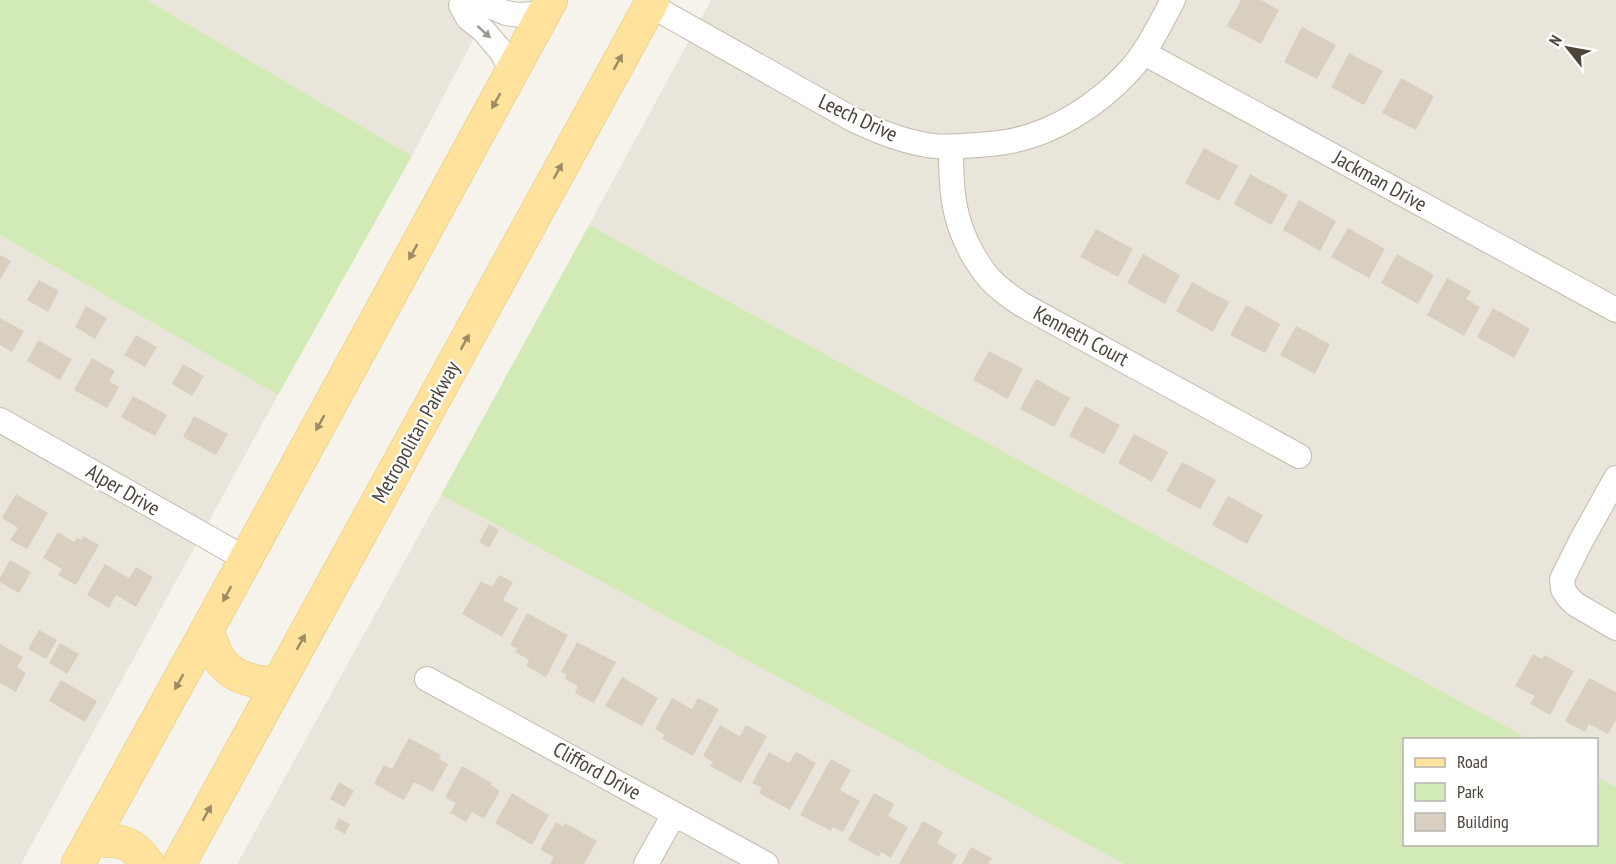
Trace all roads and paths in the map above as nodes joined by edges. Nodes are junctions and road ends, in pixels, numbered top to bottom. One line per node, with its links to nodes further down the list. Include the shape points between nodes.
1 (1173, 0): 5 (street, Leech Drive)
2 (457, 2): 4 (street, via 477,2 520,15); 6 (street, one-way to 6, via 501,51)
3 (651, 3): 7 (street, Leech Drive, via 861,124 905,140); 16 (main road, Metropolitan Parkway, one-way to 3)
4 (548, 7): 6 (main road)
5 (1143, 53): 7 (street, Leech Drive, via 1106,93 1042,131 1006,142); 8 (street, Jackman Drive)
6 (512, 71): 12 (main road, one-way to 12)
7 (951, 147): 10 (street, Kenneth Court, via 951,180 958,222 990,280 1003,292)
8 (1616, 309)
9 (0, 420): 12 (street, Alper Drive)
10 (1299, 456)
11 (1616, 478): 13 (street, via 1562,579 1563,589 1575,604)
12 (246, 559): 14 (main road, one-way to 14)
13 (1616, 628)
14 (207, 630): 16 (main road, via 216,655 237,676); 18 (main road, one-way to 18)
15 (427, 679): 17 (street, Clifford Drive)
16 (278, 683): 20 (main road, Metropolitan Parkway, one-way to 16)
17 (674, 814): 21 (street); 22 (street, Clifford Drive)
18 (85, 852): 19 (main road, via 121,841 132,846)
19 (148, 864)
20 (178, 864)
21 (646, 864)
22 (766, 864)

